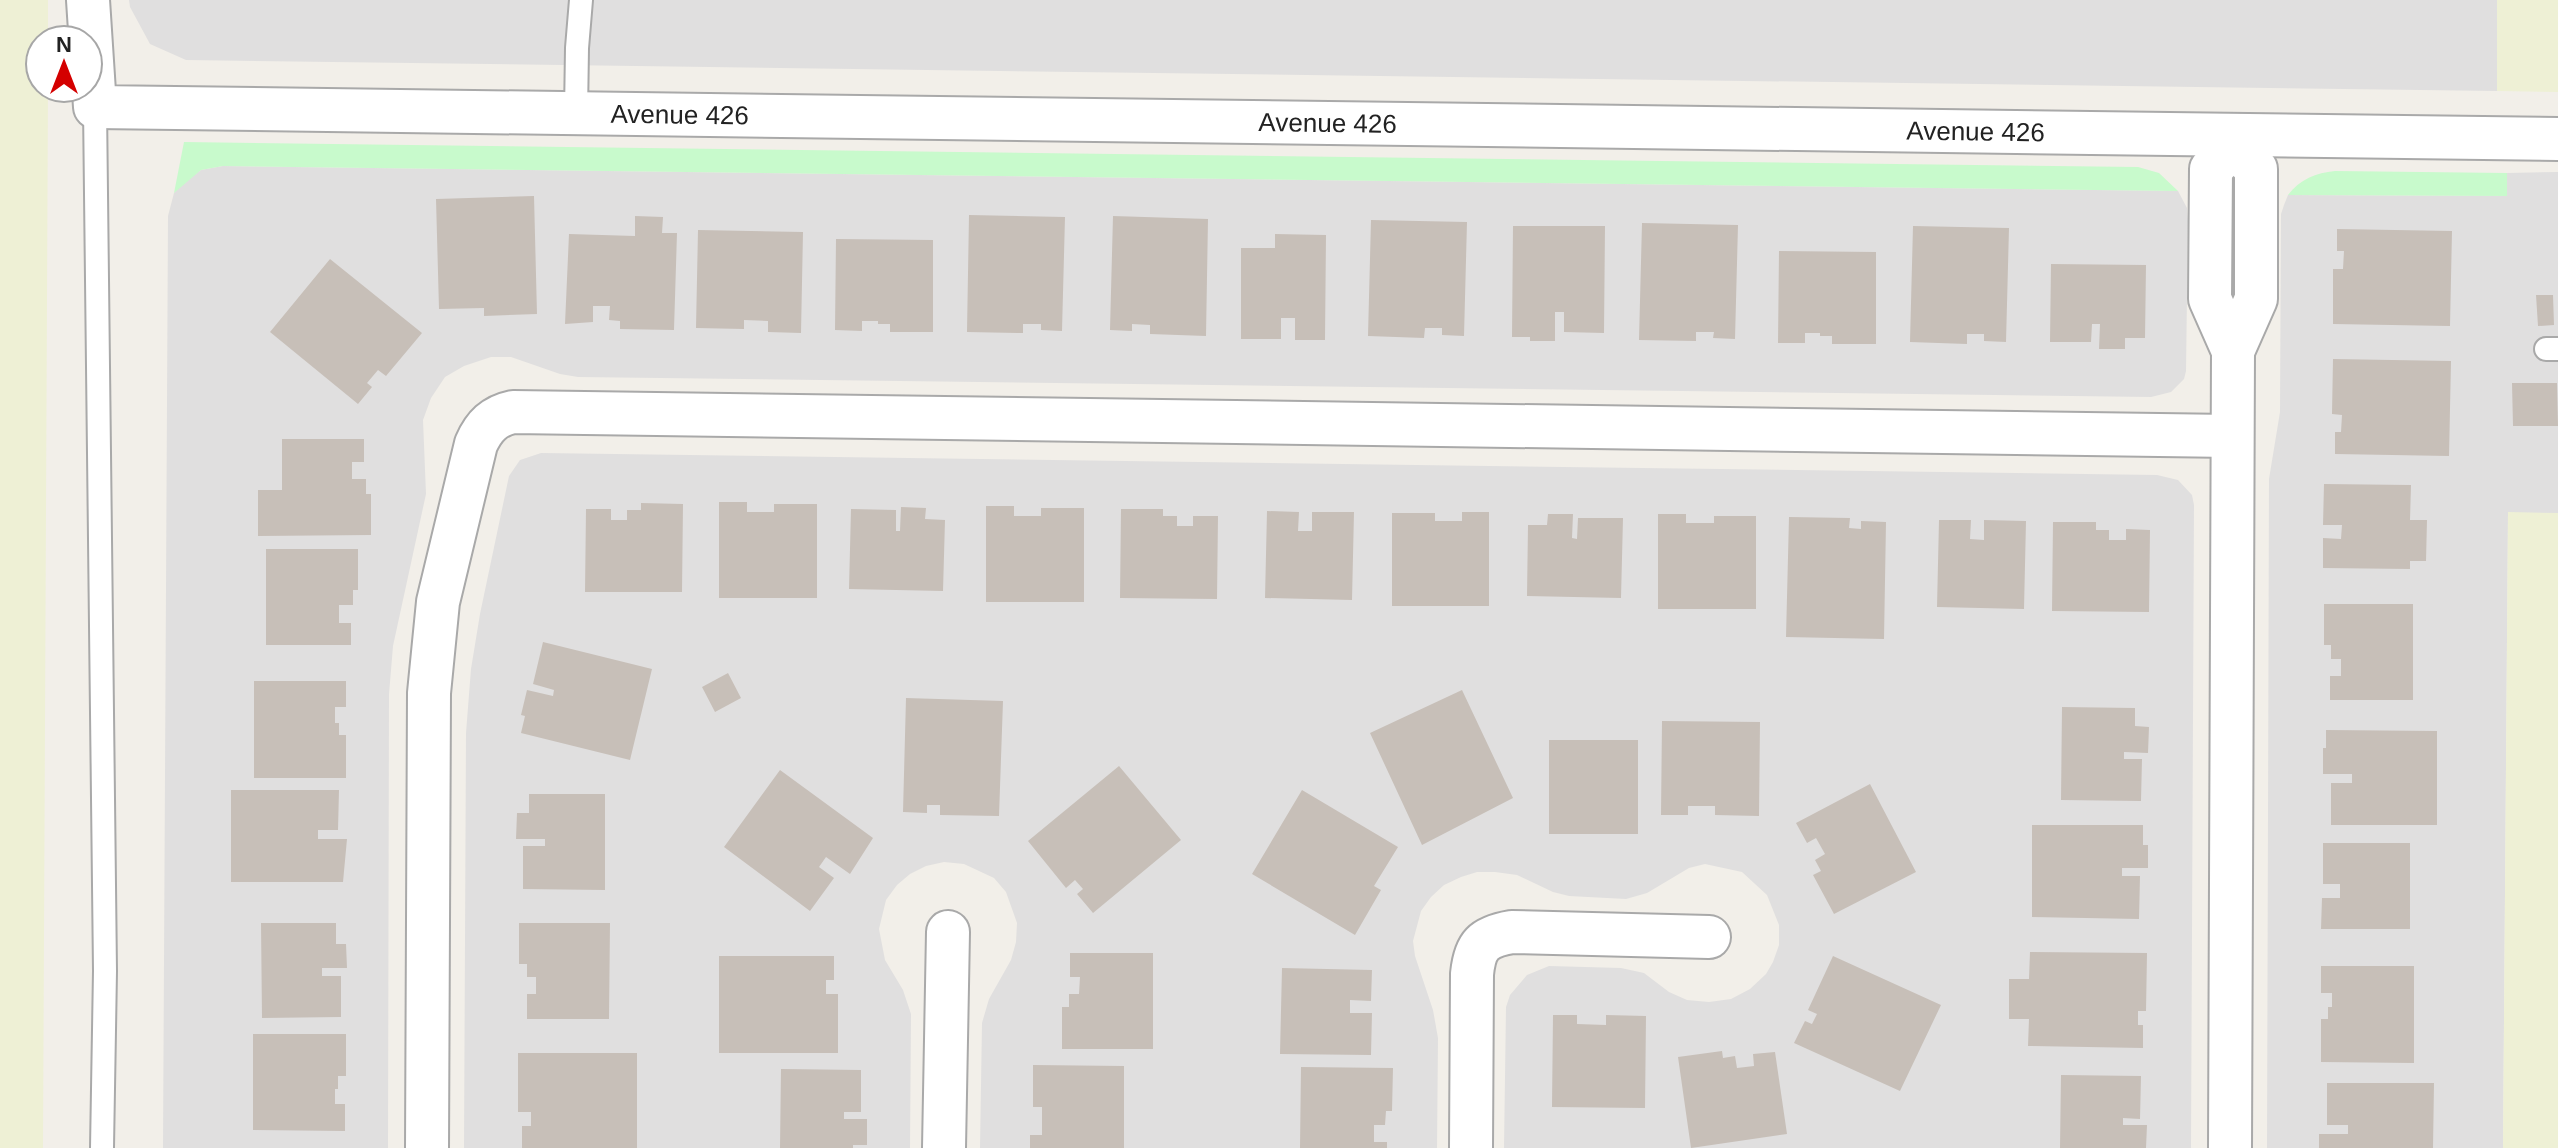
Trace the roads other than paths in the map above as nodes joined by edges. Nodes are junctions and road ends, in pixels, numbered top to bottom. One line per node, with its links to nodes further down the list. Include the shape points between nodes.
1 (88, 0): 3 (street)
2 (581, 0): 4 (lane)
3 (95, 107): 4 (street, Avenue 426); 10 (lane, via 105,971)
4 (576, 113): 6 (street, Avenue 426)
5 (2558, 139): 6 (street, Avenue 426)
6 (2234, 140): 7 (street, via 2211,169 2210,299 2233,351)
7 (2232, 436): 11 (street, via 501,415 481,432 476,444 433,635 427,774); 14 (street)
8 (948, 932): 12 (street)
9 (1709, 937): 13 (street, via 1512,932 1487,939 1474,956 1472,974)
10 (102, 1148)
11 (427, 1148)
12 (944, 1148)
13 (1471, 1148)
14 (2230, 1148)

